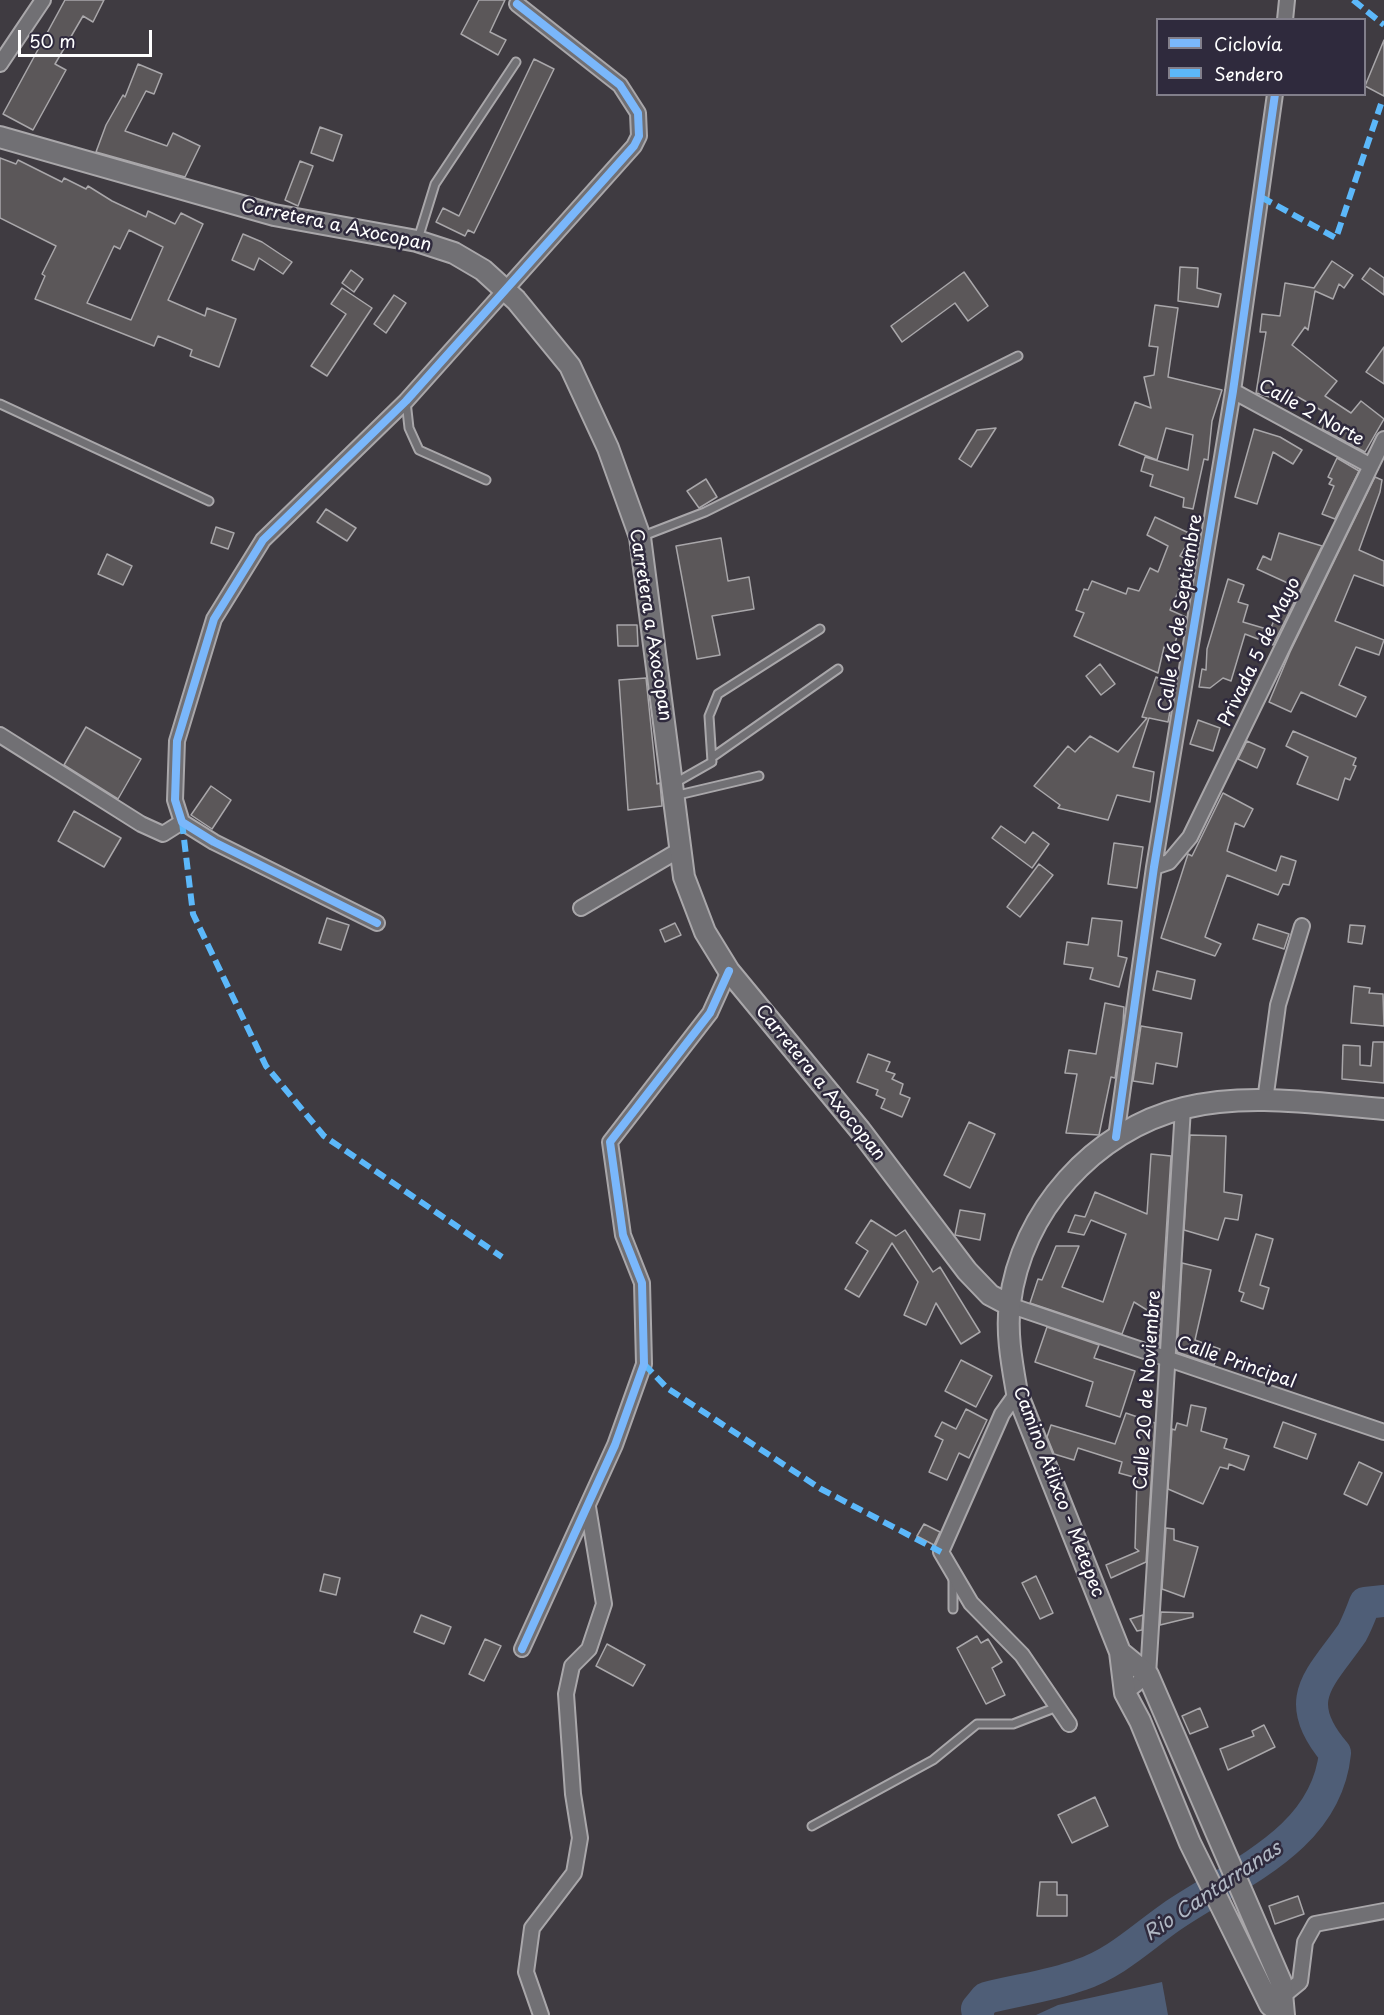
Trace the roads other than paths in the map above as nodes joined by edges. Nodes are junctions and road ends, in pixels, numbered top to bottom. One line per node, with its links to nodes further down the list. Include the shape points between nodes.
1 (43, 0): 6 (street)
2 (1287, 0): 4 (street)
3 (516, 4): 10 (street, via 620,85 632,99 640,125 634,146)
4 (1285, 18)
5 (516, 62): 9 (lane, via 435,184)
6 (0, 64)
7 (1275, 96): 12 (street, Calle 16 de Septiembre)
8 (0, 137): 9 (main road, Carretera a Axocopan, via 274,215)
9 (417, 241): 10 (main road, Carretera a Axocopan, via 454,253 483,270)
10 (506, 291): 13 (street); 19 (main road, Carretera a Axocopan, via 570,366 608,448)
11 (1018, 356): 19 (lane, via 725,502)
12 (1233, 391): 16 (street, Calle 2 Norte); 28 (street, Calle 16 de Septiembre)
13 (406, 401): 17 (lane, via 409,428 419,450); 26 (street, via 263,540 214,619 177,741 175,800)
14 (0, 404): 18 (lane)
15 (1384, 439): 16 (street, Privada 5 de Mayo)
16 (1371, 466): 28 (street, Privada 5 de Mayo, via 1190,837 1169,862)
17 (486, 480)
18 (209, 501)
19 (640, 537): 25 (main road, Carretera a Axocopan)
20 (820, 628): 23 (lane, via 718,694 709,716)
21 (838, 669): 23 (lane)
22 (0, 735): 26 (street, via 141,824 163,834)
23 (714, 756): 25 (lane, via 709,765)
24 (759, 776): 25 (lane)
25 (674, 790): 27 (main road, Carretera a Axocopan)
26 (182, 822): 30 (street, via 214,842)
27 (681, 849): 29 (street); 32 (main road, Carretera a Axocopan, via 684,877 705,932)
28 (1154, 867): 36 (street, Calle 16 de Septiembre)
29 (581, 908)
30 (377, 923)
31 (1302, 926): 33 (street, via 1278,1005)
32 (729, 971): 37 (main road, Carretera a Axocopan, via 860,1130 968,1271 990,1295); 41 (street, via 710,1013 610,1142 623,1235 642,1283 644,1364)
33 (1265, 1101): 34 (main road, Camino Atlixco - Metepec); 35 (main road, Camino Atlixco - Metepec)
34 (1183, 1108): 36 (main road, Camino Atlixco - Metepec); 38 (street, Calle 20 de Noviembre)
35 (1384, 1108)
36 (1116, 1137): 37 (main road, Camino Atlixco - Metepec, via 1080,1167 1041,1212 1017,1265)
37 (1009, 1305): 38 (street, Calle Principal); 39 (main road, Camino Atlixco - Metepec, via 1010,1357)
38 (1168, 1359): 40 (street, Calle Principal); 46 (street, Calle 20 de Noviembre)
39 (1017, 1394): 42 (street, via 1002,1414); 45 (main road, Camino Atlixco - Metepec)
40 (1384, 1432)
41 (588, 1507): 44 (street); 53 (street, via 604,1604 589,1648 572,1666 566,1694 580,1838 574,1873 532,1928 526,1972)
42 (945, 1557): 43 (lane, via 955,1587); 48 (street, via 971,1603 1022,1655)
43 (953, 1609)
44 (522, 1648)
45 (1120, 1652): 46 (main road, Camino Atlixco - Metepec); 47 (main road, Camino Atlixco - Metepec)
46 (1148, 1675): 47 (street); 52 (main road, Camino Atlixco - Metepec, via 1281,1982)
47 (1125, 1693): 52 (main road, Camino Atlixco - Metepec, via 1232,1930)
48 (1057, 1707): 49 (street); 50 (lane, via 1013,1724 977,1724 933,1760)
49 (1069, 1724)
50 (812, 1826)
51 (1384, 1911): 52 (street, via 1315,1924 1305,1942 1300,1982)
52 (1280, 2008)
53 (541, 2015)

